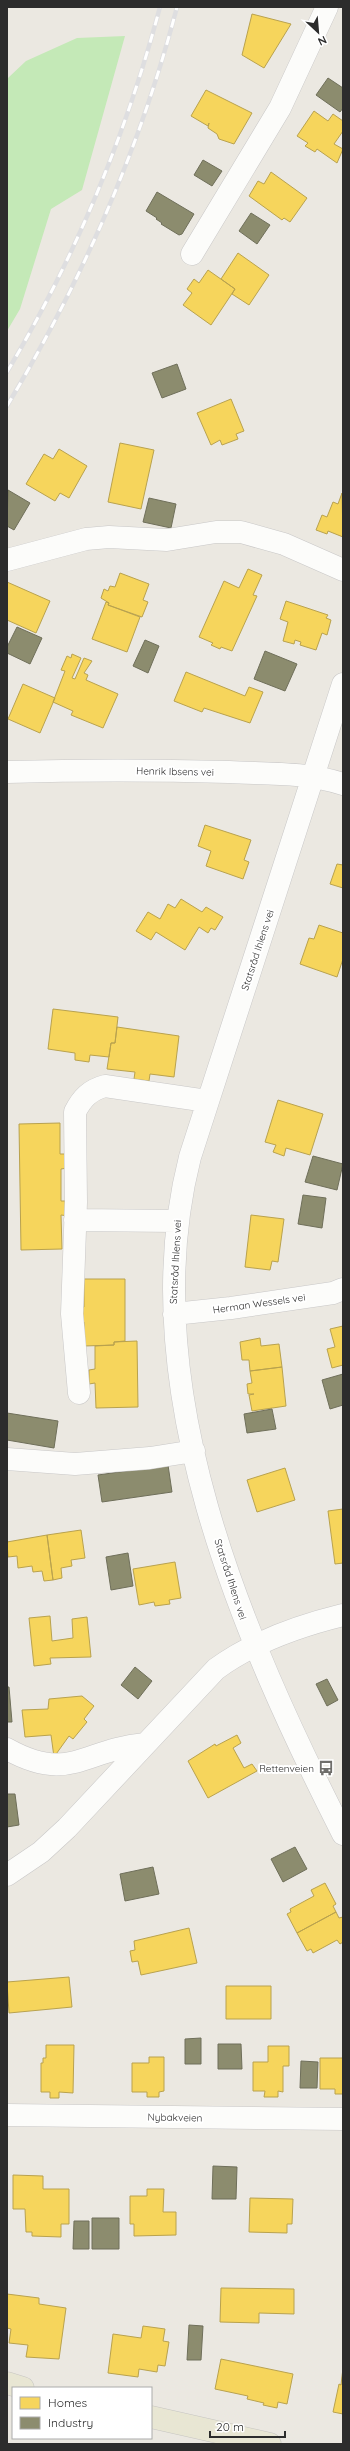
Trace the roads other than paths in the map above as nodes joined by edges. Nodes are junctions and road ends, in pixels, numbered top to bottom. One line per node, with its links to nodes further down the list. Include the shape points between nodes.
1 (326, 7): 2 (street, via 280,108)
2 (192, 254)
3 (7, 560): 4 (street, via 86,539 109,537 167,540 216,532 241,532 284,544)
4 (343, 570)
5 (343, 684): 7 (street, Statsråd Ihlens vei)
6 (7, 772): 7 (street, Henrik Ibsens vei, via 191,771)
7 (313, 776): 8 (street, Henrik Ibsens vei); 9 (street, Statsråd Ihlens vei)
8 (343, 784)
9 (207, 1101): 10 (street, via 105,1086 94,1089 81,1100 75,1112); 11 (street, Statsråd Ihlens vei, via 188,1165)
10 (75, 1220): 11 (street); 14 (street, via 72,1314)
11 (177, 1221): 13 (street, Statsråd Ihlens vei, via 173,1273)
12 (343, 1289): 13 (street, Herman Wessels vei, via 333,1293)
13 (174, 1314): 15 (street, Statsråd Ihlens vei, via 178,1363)
14 (79, 1393)
15 (194, 1451): 16 (street, via 150,1458 75,1464); 18 (street, Statsråd Ihlens vei, via 225,1565)
16 (7, 1458)
17 (343, 1615): 18 (street, via 297,1628)
18 (255, 1646): 19 (street, via 226,1662 203,1680); 21 (street, Statsråd Ihlens vei, via 279,1702)
19 (145, 1744): 20 (street, via 112,1749 78,1762 56,1766 40,1764); 22 (street, via 53,1842)
20 (7, 1749)
21 (343, 1834)
22 (7, 1875)
23 (7, 2115): 24 (street, Nybakveien)
24 (343, 2119)
25 (7, 2383): 26 (main road)
26 (20, 2387)
27 (152, 2418): 28 (main road)
28 (270, 2444)

